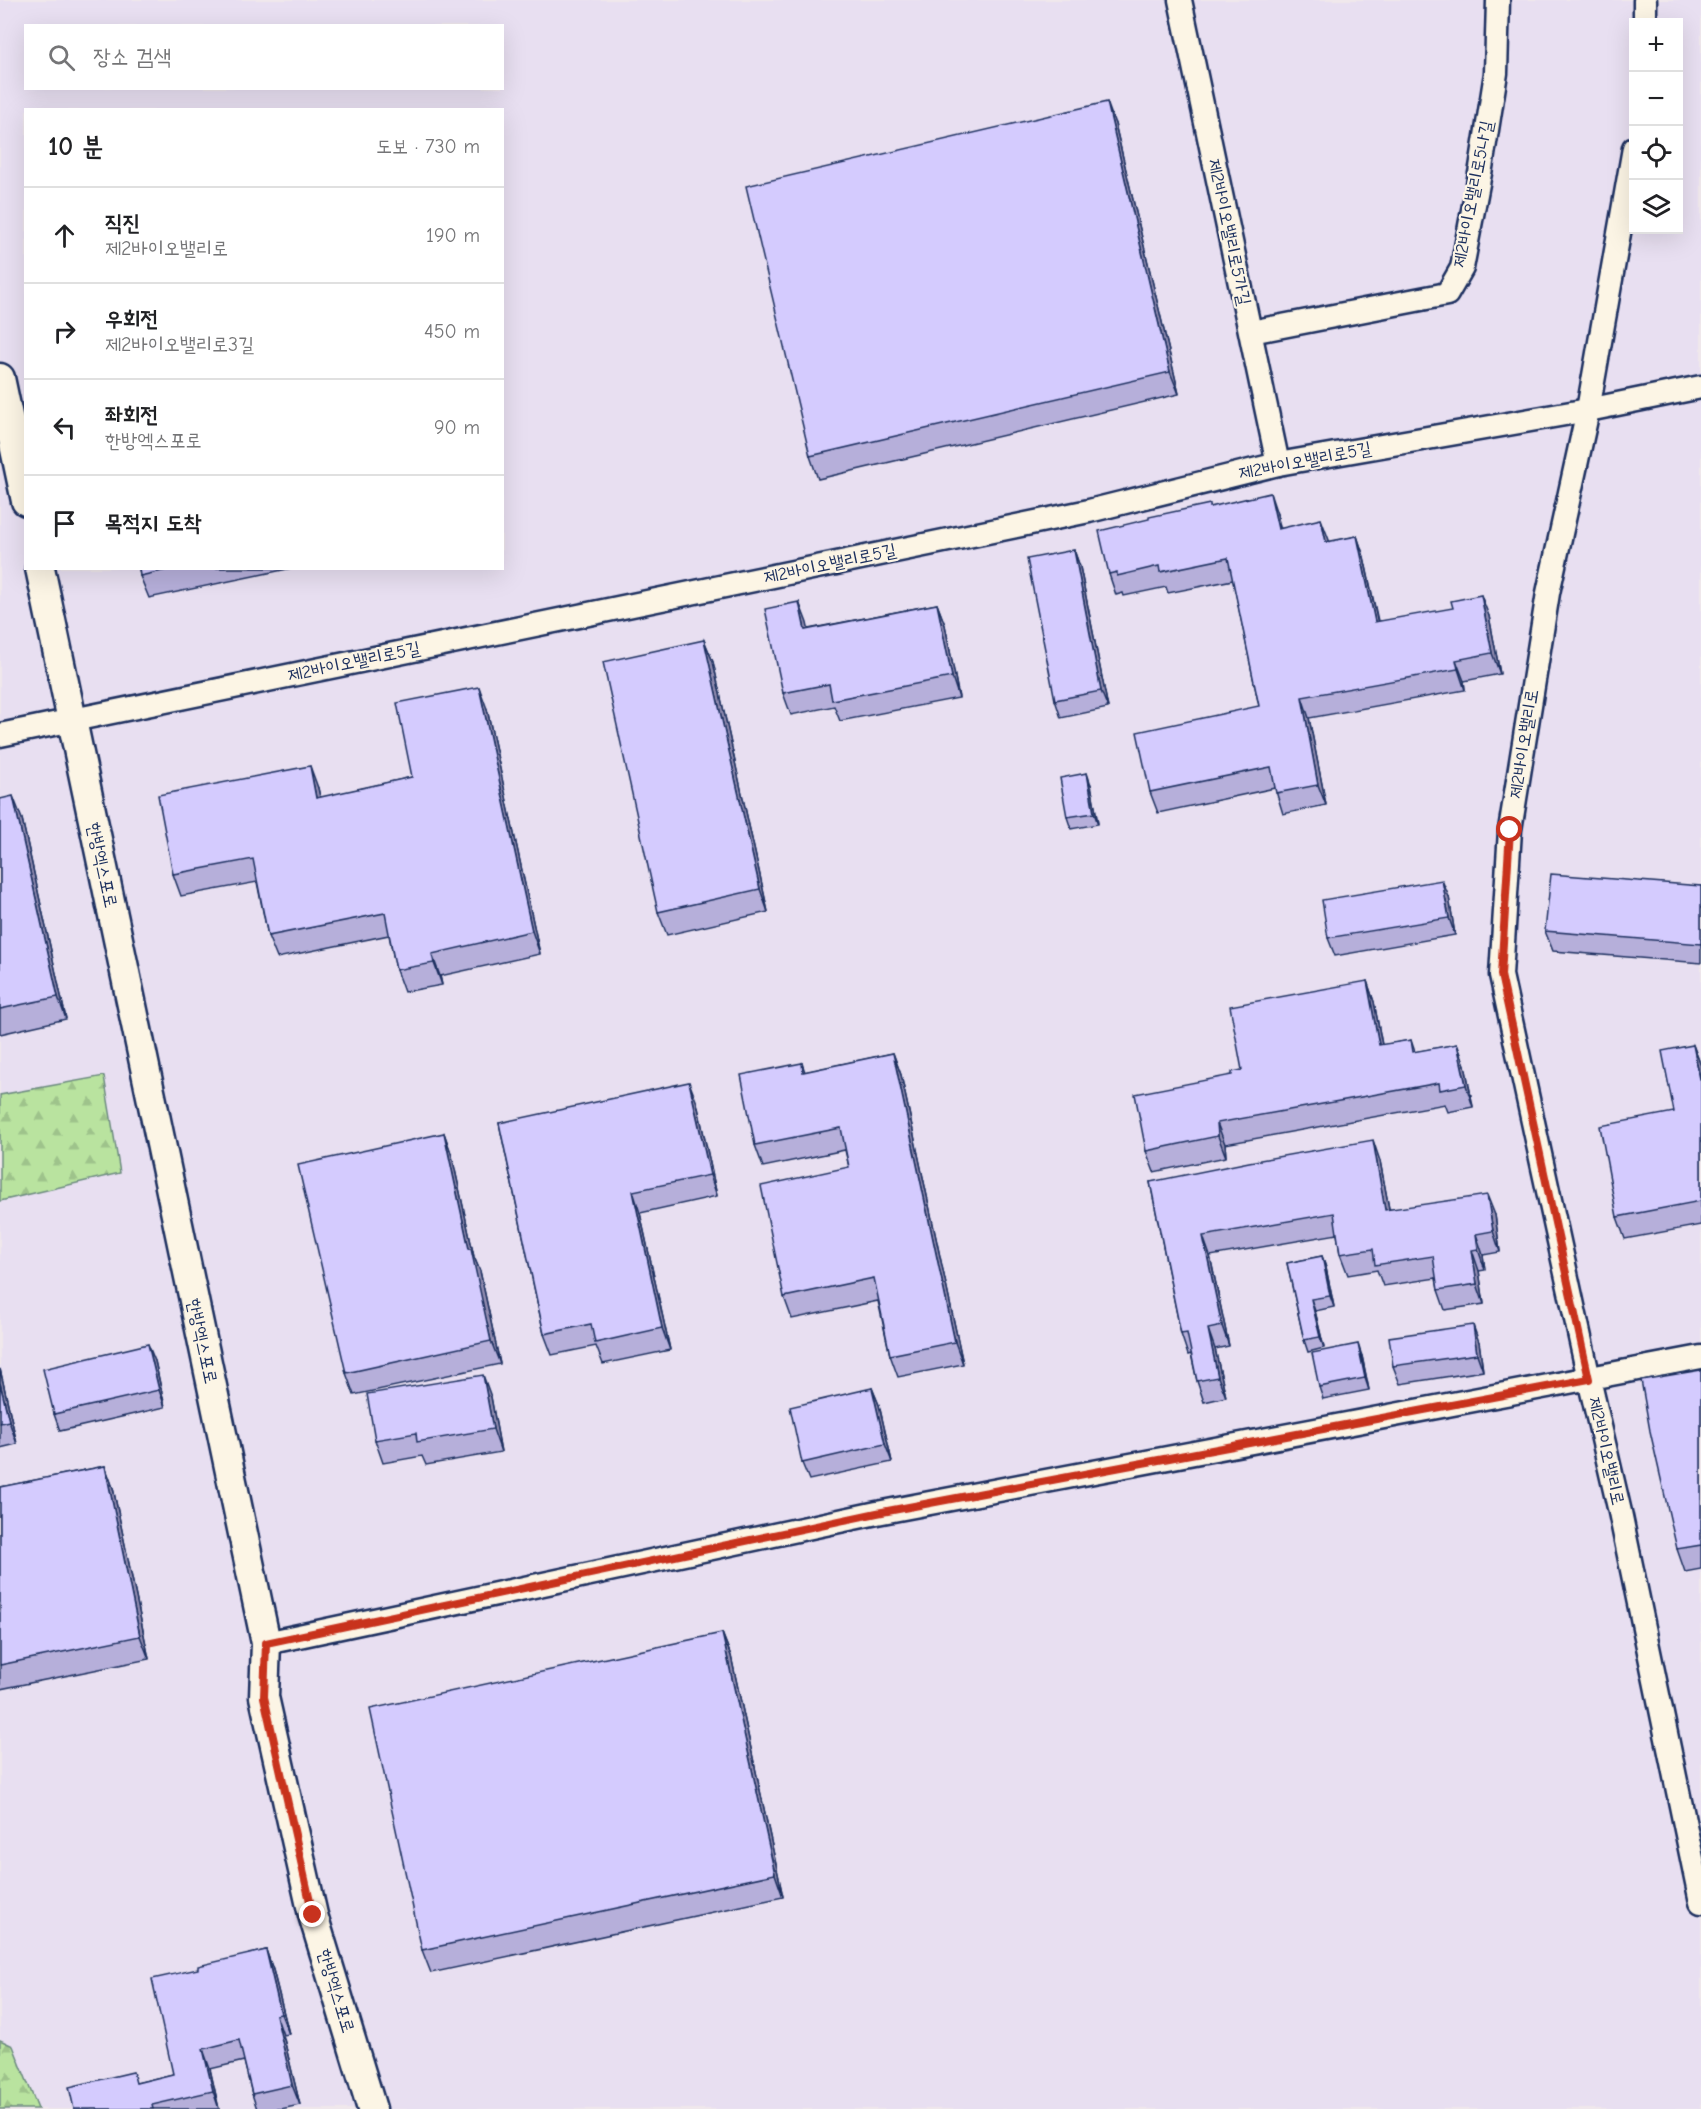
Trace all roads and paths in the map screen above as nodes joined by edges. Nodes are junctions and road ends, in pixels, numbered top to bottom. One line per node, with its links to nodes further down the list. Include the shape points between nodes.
1 (1180, 0): 6 (street, 제2바이오밸리로5가길)
2 (1498, 0): 6 (street, 제2바이오밸리로5나길, via 1496,73 1481,168 1462,268 1447,294)
3 (1645, 0): 4 (street)
4 (1645, 18)
5 (1629, 176): 9 (street, 제2바이오밸리로)
6 (1251, 332): 10 (street, 제2바이오밸리로5가길)
7 (0, 378): 11 (street)
8 (1701, 387): 9 (street, 제2바이오밸리로5길)
9 (1588, 410): 10 (street, 제2바이오밸리로5길); 16 (street, 제2바이오밸리로, via 1548,593 1512,818 1501,975)
10 (1278, 464): 13 (street, 제2바이오밸리로5길, via 1089,511)
11 (24, 492)
12 (40, 570): 13 (street, 한방엑스포로)
13 (71, 720): 14 (street, 제2바이오밸리로5길); 17 (street, 한방엑스포로)
14 (0, 735)
15 (1701, 1357): 16 (street)
16 (1589, 1379): 17 (street, via 877,1513); 18 (street, 제2바이오밸리로)
17 (266, 1643): 19 (street, 한방엑스포로, via 264,1697 313,1915)
18 (1701, 1902)
19 (372, 2109)

